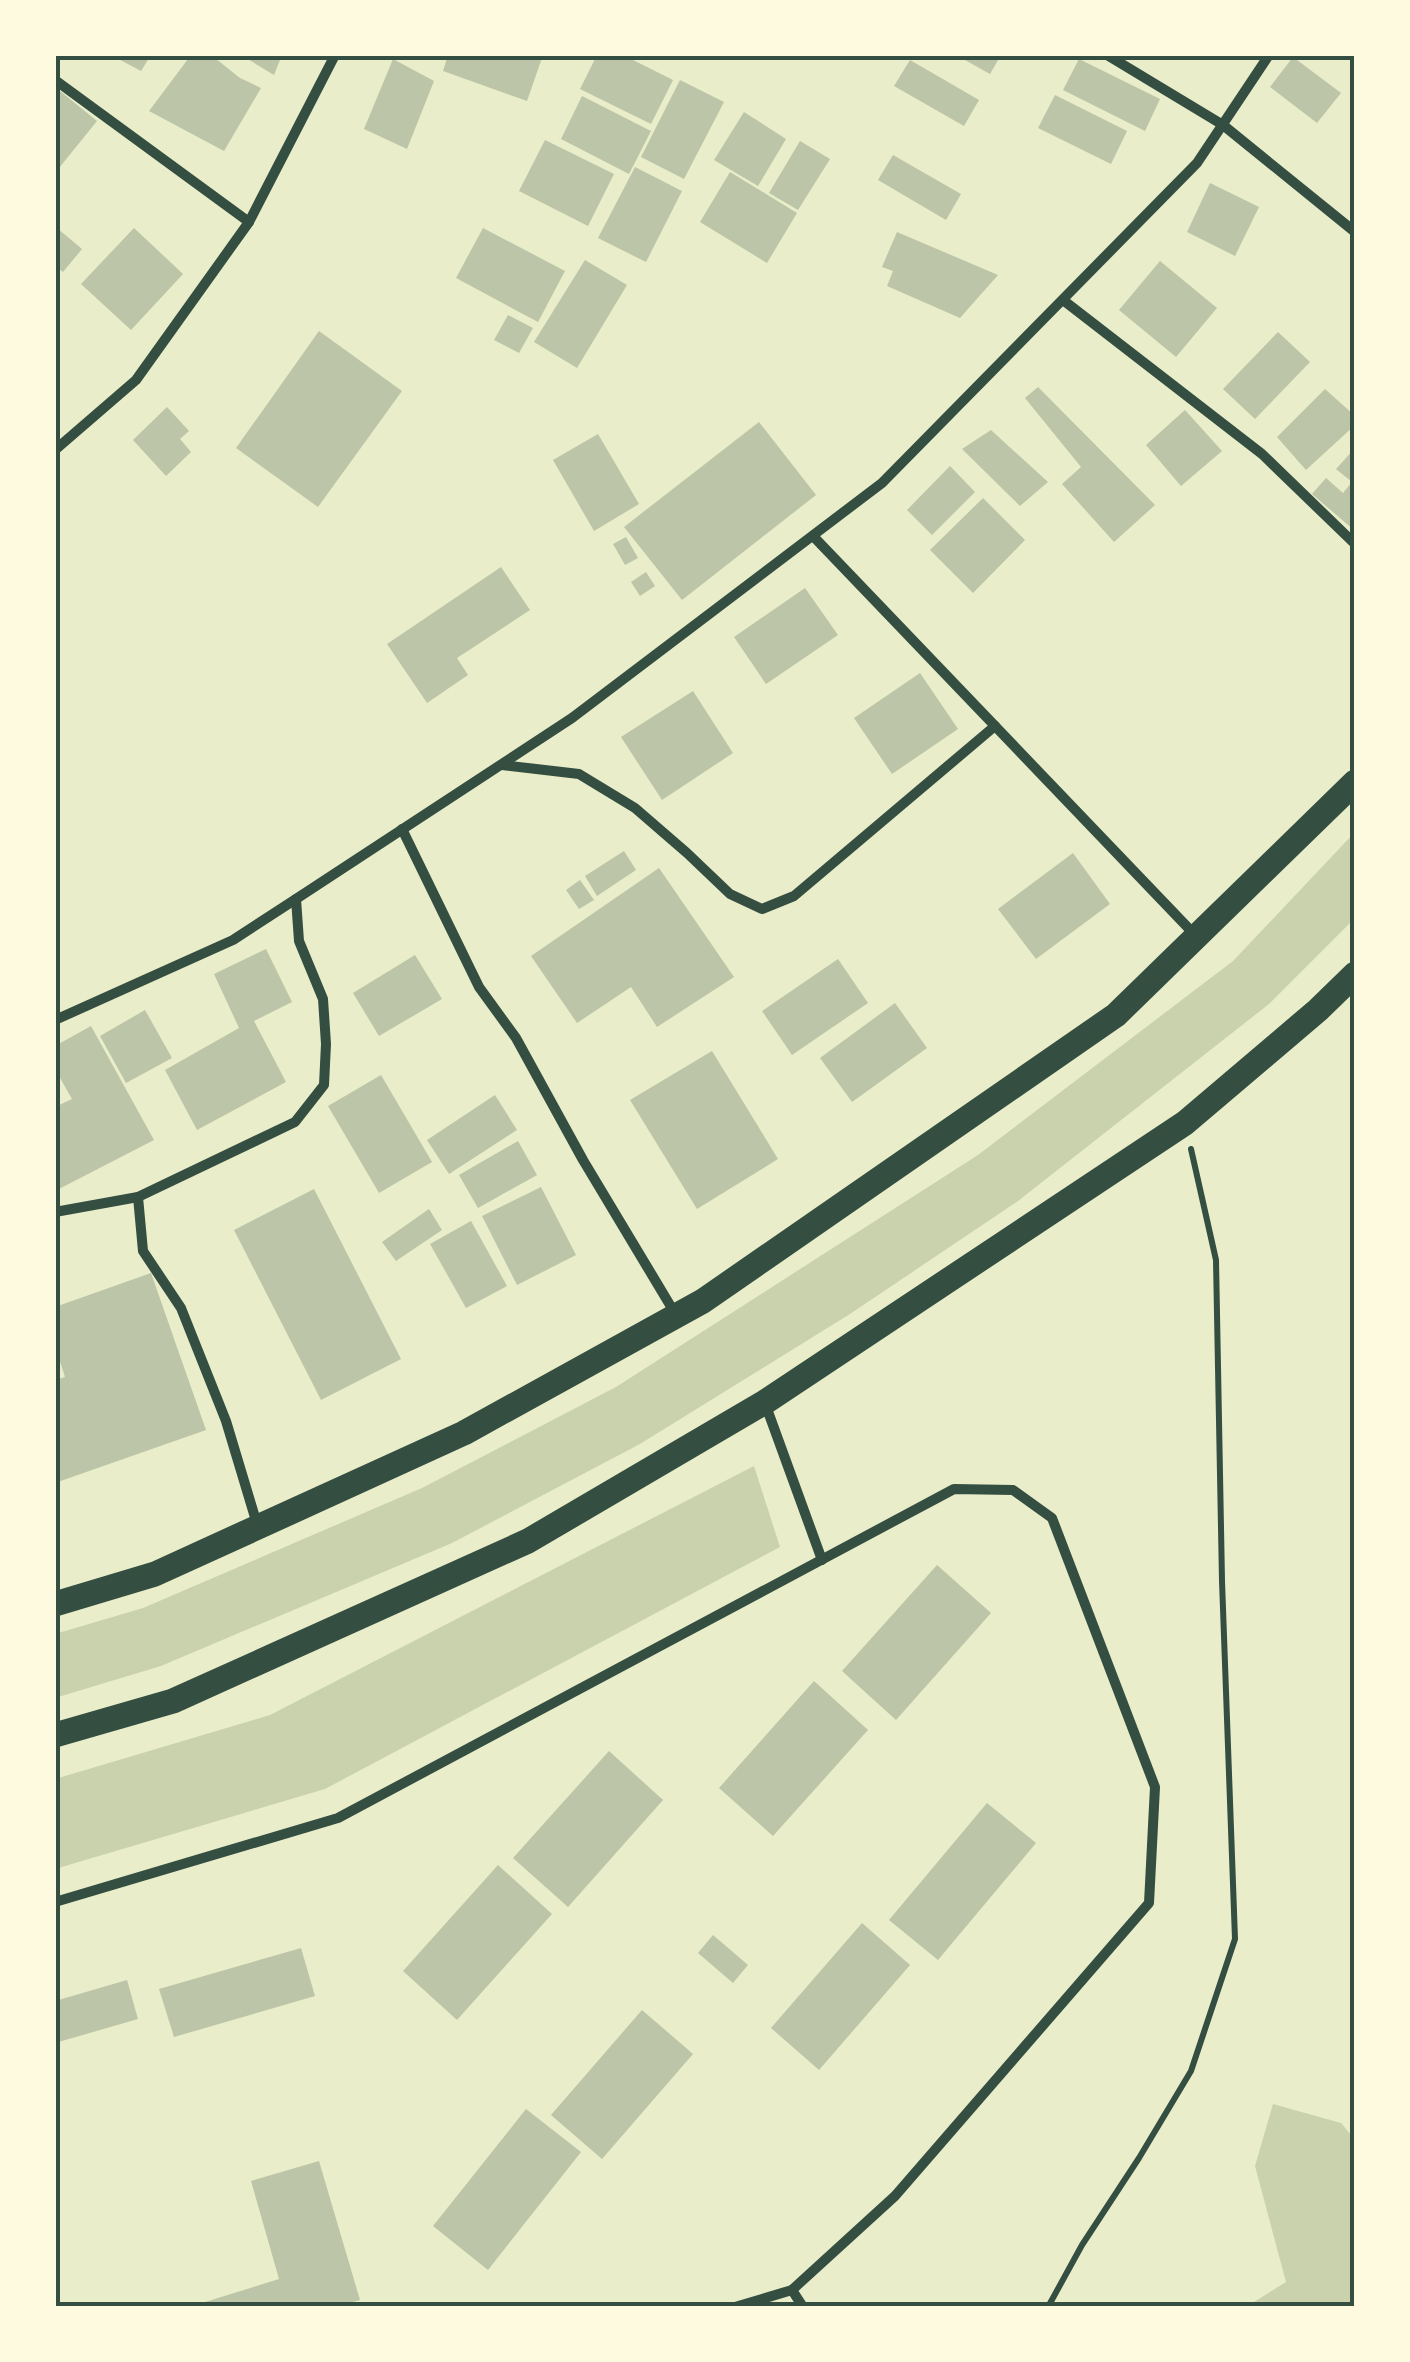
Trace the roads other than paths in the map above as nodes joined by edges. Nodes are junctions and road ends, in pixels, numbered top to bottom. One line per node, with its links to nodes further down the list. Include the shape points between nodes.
1 (335, 55): 6 (street)
2 (1107, 55): 5 (street)
3 (1269, 55): 5 (street)
4 (55, 80): 6 (street)
5 (1223, 125): 7 (street); 8 (street, via 1197,163)
6 (248, 222): 9 (street, via 136,380)
7 (1355, 232)
8 (1063, 300): 10 (street, via 882,482); 11 (street, via 1262,454)
9 (55, 450)
10 (812, 536): 12 (street); 13 (street)
11 (1355, 544)
12 (995, 726): 13 (street, via 794,896 762,908 730,894 635,808 579,774); 17 (street)
13 (501, 765): 15 (street)
14 (1355, 782): 17 (main road)
15 (402, 829): 16 (street); 22 (street, via 478,987 516,1038)
16 (296, 898): 19 (street, via 232,940); 20 (street, via 300,941 322,999 324,1085 295,1122)
17 (1197, 937): 22 (main road, via 1116,1015)
18 (1355, 974): 23 (main road, via 1185,1124)
19 (55, 1020)
20 (138, 1197): 21 (street); 24 (street, via 143,1252 181,1308 226,1420)
21 (55, 1212)
22 (676, 1316): 24 (main road, via 464,1433)
23 (764, 1402): 25 (street); 27 (main road, via 528,1540 173,1701)
24 (258, 1526): 26 (main road, via 155,1574)
25 (822, 1560): 28 (street, via 338,1818); 29 (street, via 954,1488 1013,1490 1052,1518 1155,1787 1149,1904 895,2196)
26 (55, 1604)
27 (55, 1735)
28 (55, 1902)
29 (792, 2290): 30 (street); 31 (street)
30 (735, 2307)
31 (802, 2307)

